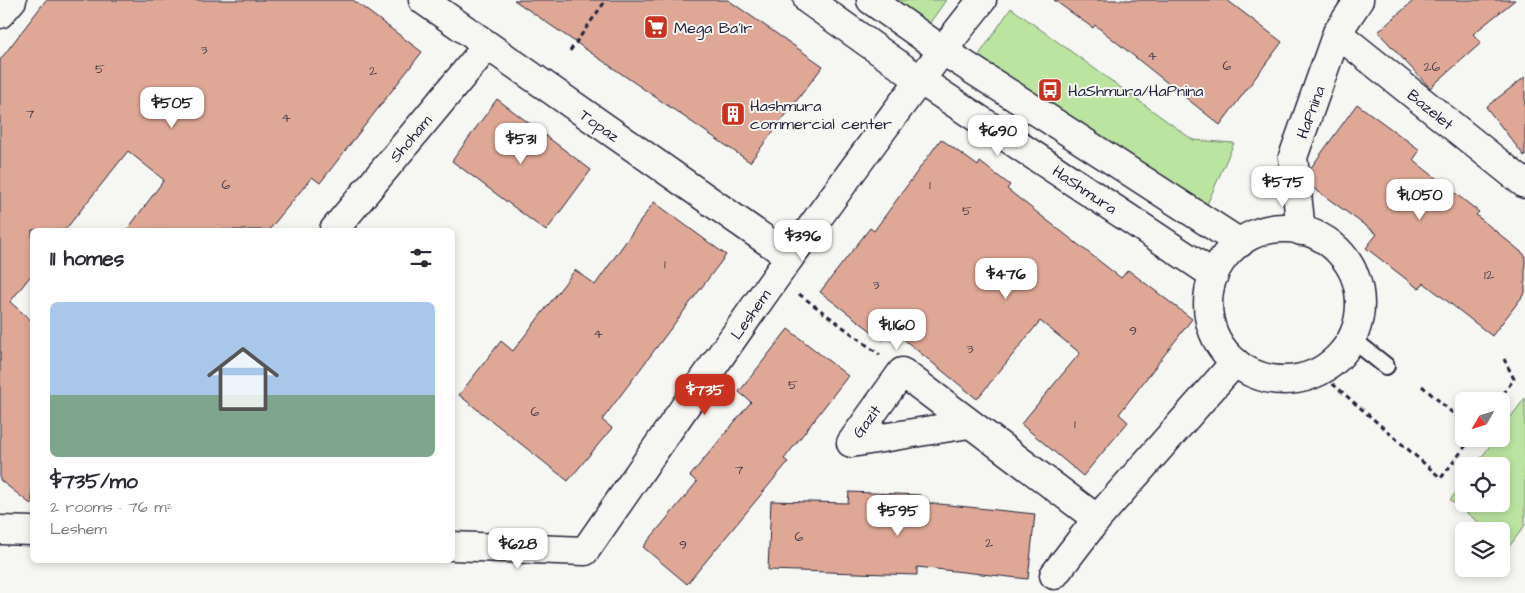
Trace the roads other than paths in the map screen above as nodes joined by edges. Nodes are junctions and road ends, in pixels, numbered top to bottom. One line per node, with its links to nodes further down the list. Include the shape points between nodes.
1 (12, 0): 7 (street)
2 (423, 0): 9 (street, Topaz)
3 (808, 0): 11 (street, HaShmura)
4 (871, 0): 10 (street)
5 (982, 0): 10 (street, Leshem)
6 (1359, 0): 8 (street, HaPnina)
7 (0, 14)
8 (1337, 33): 12 (street, Bazelet); 14 (street, HaPnina, via 1293,157)
9 (487, 46): 13 (street, Shoham); 16 (street, Topaz)
10 (942, 50): 11 (street, Leshem); 15 (street)
11 (920, 80): 16 (street, Leshem); 17 (street, HaShmura)
12 (1525, 184)
13 (336, 228)
14 (1301, 231): 15 (street, via 1270,230); 18 (street, via 1323,238 1341,253 1354,272 1360,294 1360,318)
15 (1240, 243): 17 (street, via 1229,252)
16 (782, 261): 25 (street, Leshem, via 585,551)
17 (1214, 276): 19 (street, via 1210,288 1210,315 1219,341)
18 (1352, 339): 19 (street, via 1333,363 1303,378 1268,378); 20 (lane)
19 (1235, 362): 22 (street)
20 (1386, 366)
21 (969, 424): 21 (street, Gazit, via 902,372 851,443); 22 (street)
22 (1097, 519): 26 (street)
23 (0, 530): 24 (street)
24 (30, 531)
25 (455, 546)
26 (1054, 575)

